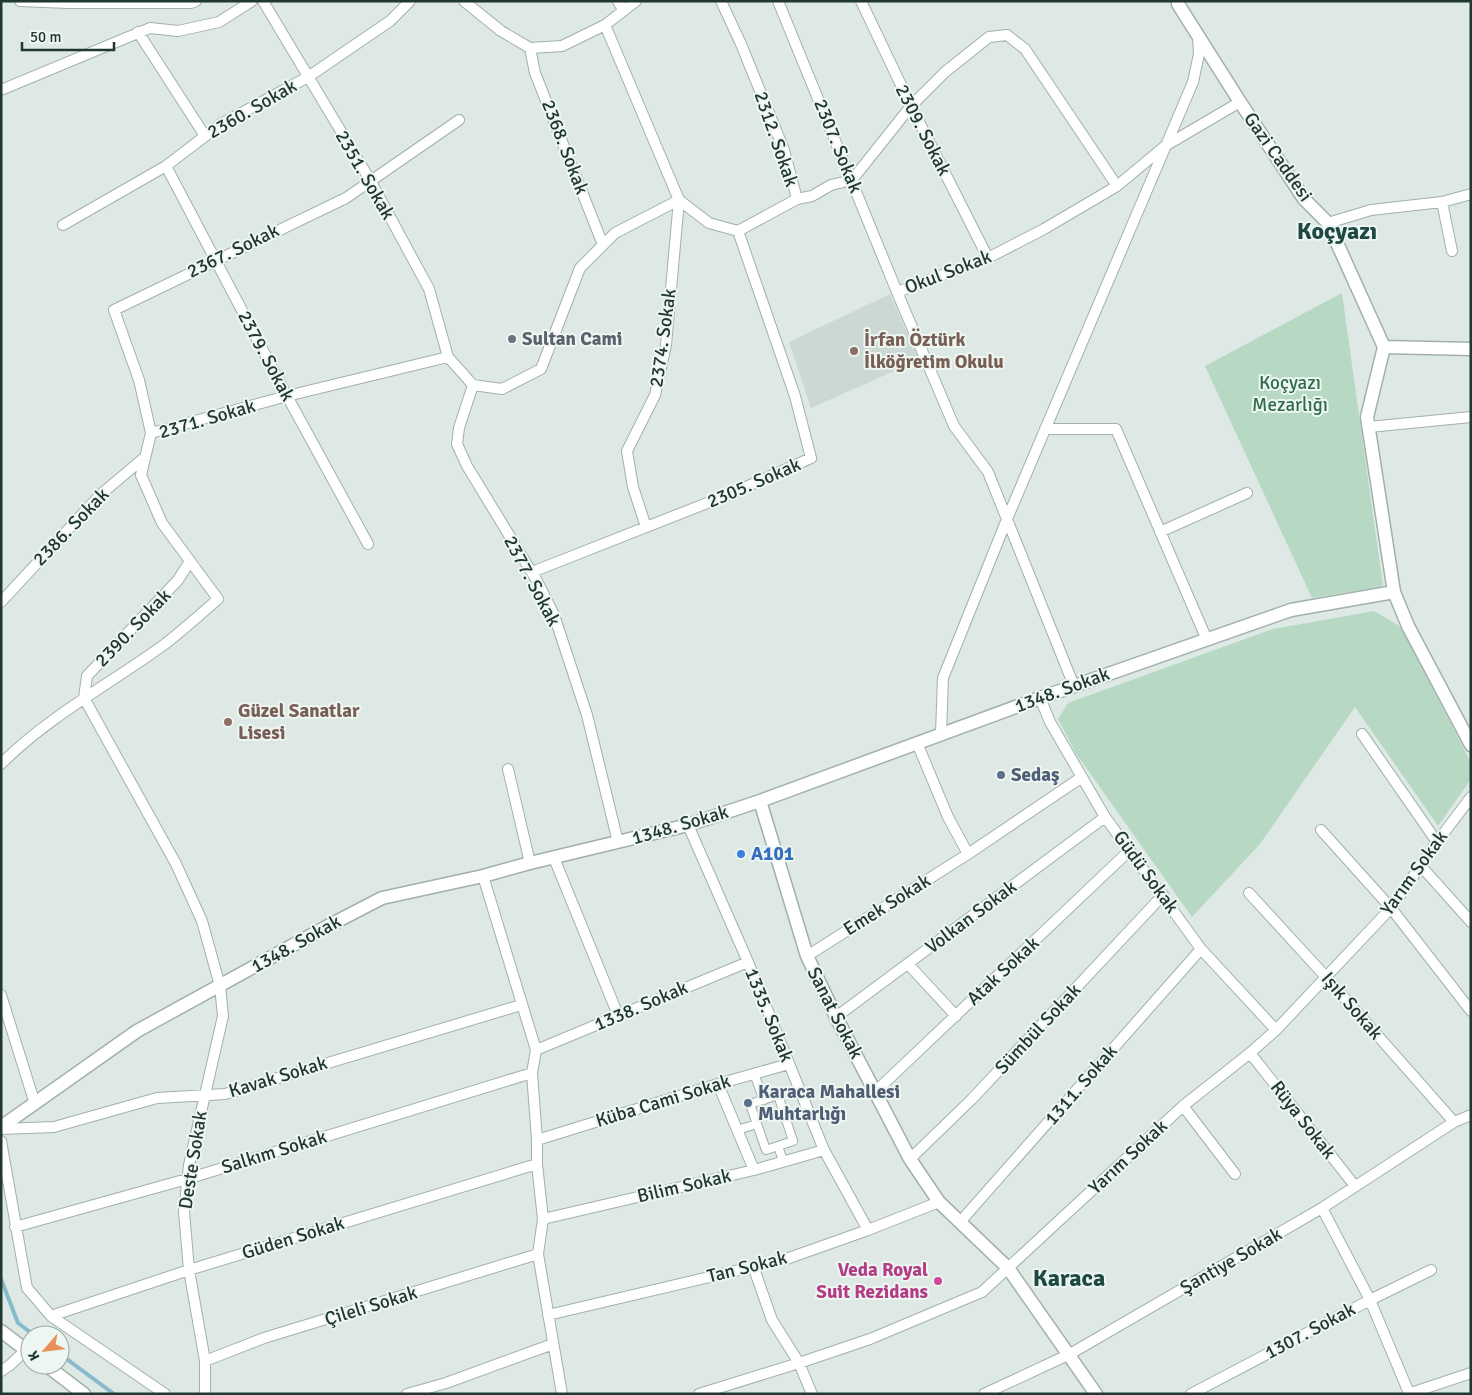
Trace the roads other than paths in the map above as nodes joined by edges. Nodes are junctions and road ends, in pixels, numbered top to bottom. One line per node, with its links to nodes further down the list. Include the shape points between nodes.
1 (20, 1): 2 (street)
2 (196, 1)
3 (252, 1): 14 (street, via 219,22 178,31 150,28)
4 (263, 1): 17 (street, 2351. Sokak)
5 (410, 1): 17 (street, 2360. Sokak, via 390,21)
6 (464, 1): 16 (street, via 501,31)
7 (636, 1): 12 (street)
8 (721, 1): 29 (street, 2312. Sokak, via 784,150)
9 (778, 1): 26 (street, 2307. Sokak)
10 (861, 1): 20 (street, 2309. Sokak)
11 (1177, 2): 15 (street, Gazi Caddesi)
12 (620, 6): 13 (street)
13 (605, 25): 16 (street, via 562,46); 30 (street)
14 (138, 32): 18 (street); 22 (street)
15 (1198, 35): 19 (street, Gazi Caddesi); 23 (street, via 1199,54 1193,82)
16 (530, 48): 35 (street, 2368. Sokak, via 536,73)
17 (308, 77): 22 (street, 2360. Sokak, via 220,124); 25 (street, 2351. Sokak)
18 (1, 90)
19 (1240, 102): 23 (street, Okul Sokak); 32 (street, Gazi Caddesi, via 1304,199)
20 (911, 106): 26 (street); 27 (street, via 945,72 989,37 1007,35 1025,49); 37 (street, 2309. Sokak)
21 (459, 120): 25 (street, 2367. Sokak)
22 (205, 136): 24 (street, 2360. Sokak)
23 (1165, 146): 27 (street, Okul Sokak); 47 (street)
24 (166, 166): 33 (street, 2360. Sokak); 38 (street, 2379. Sokak)
25 (370, 180): 38 (street, 2367. Sokak, via 346,198); 42 (street, 2351. Sokak, via 429,289)
26 (852, 180): 29 (street); 39 (street, 2307. Sokak)
27 (1117, 186): 37 (street, Okul Sokak)
28 (1471, 194): 31 (street)
29 (797, 199): 34 (street, 2312. Sokak)
30 (679, 200): 34 (street, via 709,223); 35 (street, via 615,233); 52 (street, 2374. Sokak, via 664,354 655,395 627,450 633,487)
31 (1442, 202): 32 (street, via 1371,210); 36 (street)
32 (1328, 223): 40 (street, Gazi Caddesi)
33 (63, 225)
34 (738, 231): 52 (street, 2305. Sokak, via 795,396 811,458)
35 (603, 245): 43 (street, via 580,268 541,369 502,389)
36 (1452, 251)
37 (988, 258): 39 (street, Okul Sokak)
38 (216, 260): 44 (street, 2379. Sokak); 48 (street, 2367. Sokak, via 114,310 138,380)
39 (897, 292): 51 (street, Okul Sokak, via 954,426 988,472)
40 (1384, 347): 41 (street); 46 (street, via 1367,417)
41 (1471, 350)
42 (448, 356): 43 (street); 44 (street, 2371. Sokak)
43 (473, 386): 56 (street, 2377. Sokak, via 457,444)
44 (287, 396): 48 (street, 2371. Sokak); 54 (street, 2379. Sokak)
45 (1471, 417): 46 (street)
46 (1369, 427): 57 (street)
47 (1045, 429): 51 (street); 53 (street, via 1116,429)
48 (151, 433): 49 (street, 2371. Sokak)
49 (145, 457): 55 (street, 2371. Sokak, via 141,475 158,515); 58 (street, 2386. Sokak, via 100,495)
50 (1247, 493): 53 (street)
51 (1007, 519): 60 (street, Okul Sokak); 63 (street, via 943,678)
52 (646, 527): 56 (street, 2305. Sokak)
53 (1160, 532): 59 (street)
54 (368, 544)
55 (190, 561): 61 (street, 2390. Sokak, via 178,580 87,676); 61 (street, 2371. Sokak, via 218,600 165,643)
56 (532, 572): 75 (street, 2377. Sokak, via 554,615 587,715)
57 (1394, 592): 59 (street, 1348. Sokak, via 1291,610); 66 (street, via 1408,626)
58 (1, 602)
59 (1206, 640): 60 (street, 1348. Sokak)
60 (1074, 686): 62 (street, 1348. Sokak)
61 (84, 698): 67 (street, 2371. Sokak, via 18,747); 92 (street, Deste Sokak, via 183,880 202,921)
62 (1040, 698): 63 (street, 1348. Sokak); 69 (street, Güdü Sokak)
63 (941, 734): 65 (street, 1348. Sokak)
64 (1362, 734): 76 (street)
65 (917, 743): 71 (street, 1348. Sokak); 78 (street, via 948,817)
66 (1471, 745)
67 (1, 764)
68 (508, 769): 80 (street)
69 (1082, 777): 72 (street, Güdü Sokak); 78 (street, Emek Sokak)
70 (1471, 797): 76 (street, Yarım Sokak)
71 (760, 801): 73 (street, 1348. Sokak); 88 (street, Sanat Sokak)
72 (1106, 817): 77 (street, Güdü Sokak); 90 (street, Volkan Sokak)
73 (688, 825): 75 (street, 1348. Sokak); 89 (street, 1335. Sokak)
74 (1321, 830): 85 (street)
75 (618, 842): 79 (street, 1348. Sokak)
76 (1437, 842): 81 (street, Yarım Sokak)
77 (1130, 850): 84 (street, Güdü Sokak); 97 (street, Atak Sokak)
78 (968, 854): 88 (street, Emek Sokak)
79 (554, 858): 80 (street, 1348. Sokak); 96 (street)
80 (530, 863): 82 (street, 1348. Sokak)
81 (1420, 866): 85 (street, Yarım Sokak); 86 (street)
82 (483, 876): 92 (street, 1348. Sokak, via 382,898); 94 (street)
83 (1248, 893): 91 (street, Işık Sokak)
84 (1162, 895): 87 (street, Güdü Sokak); 122 (street, Sümbül Sokak, via 972,1099)
85 (1391, 908): 91 (street, Yarım Sokak); 95 (street)
86 (1471, 922)
87 (1202, 949): 99 (street, Güdü Sokak); 132 (street, 1311. Sokak)
88 (807, 956): 98 (street, Sanat Sokak)
89 (748, 962): 96 (street, 1338. Sokak); 102 (street, 1335. Sokak)
90 (908, 964): 97 (street); 98 (street, Volkan Sokak)
91 (1326, 977): 99 (street, Yarım Sokak); 114 (street, Işık Sokak)
92 (220, 986): 107 (street, Deste Sokak, via 223,1016); 109 (street, 1348. Sokak, via 138,1031)
93 (1, 995): 109 (street)
94 (521, 1005): 100 (street); 107 (street, Kavak Sokak, via 225,1094)
95 (1471, 1011)
96 (618, 1015): 100 (street, 1338. Sokak)
97 (956, 1016): 106 (street, Atak Sokak)
98 (836, 1017): 106 (street, Sanat Sokak)
99 (1276, 1030): 101 (street, Yarım Sokak)
100 (536, 1050): 103 (street)
101 (1250, 1053): 110 (street, Yarım Sokak); 128 (street, Rüya Sokak)
102 (789, 1064): 104 (street, Küba Cami Sokak); 111 (street, 1335. Sokak)
103 (532, 1073): 118 (street); 127 (street, Salkım Sokak)
104 (754, 1074): 105 (street, Küba Cami Sokak); 108 (street)
105 (718, 1084): 117 (street); 118 (street, Küba Cami Sokak)
106 (875, 1092): 122 (street, Sanat Sokak)
107 (204, 1094): 116 (street, Kavak Sokak, via 157,1098 54,1127); 127 (street, Deste Sokak)
108 (764, 1100): 113 (street, via 778,1095); 115 (street, via 750,1104)
109 (36, 1104): 116 (street, 1348. Sokak)
110 (1183, 1106): 126 (street); 137 (street, Yarım Sokak)
111 (808, 1110): 113 (street); 121 (street, 1335. Sokak)
112 (1471, 1115): 114 (street, Şantiye Sokak)
113 (785, 1116): 120 (street, via 793,1141)
114 (1454, 1122): 128 (street, Şantiye Sokak)
115 (757, 1124): 117 (street); 120 (street, via 766,1150)
116 (1, 1128)
117 (737, 1130): 125 (street)
118 (537, 1140): 124 (street)
119 (1, 1141): 133 (street)
120 (778, 1146): 123 (street)
121 (824, 1150): 123 (street, Bilim Sokak); 134 (street, 1335. Sokak)
122 (910, 1159): 129 (street, Sanat Sokak)
123 (783, 1161): 125 (street, Bilim Sokak)
124 (537, 1164): 131 (street); 138 (street, Güden Sokak)
125 (754, 1170): 131 (street, Bilim Sokak)
126 (1235, 1174)
127 (187, 1179): 133 (street, Salkım Sokak); 138 (street, Deste Sokak, via 184,1212)
128 (1355, 1186): 130 (street, Şantiye Sokak)
129 (939, 1202): 132 (street, Sanat Sokak); 134 (street, Tan Sokak)
130 (1322, 1208): 140 (street); 146 (street, Şantiye Sokak)
131 (543, 1219): 135 (street)
132 (960, 1222): 137 (street, Sanat Sokak)
133 (15, 1227): 142 (street, via 27,1288)
134 (868, 1230): 136 (street, Tan Sokak, via 786,1259)
135 (538, 1254): 141 (street); 148 (street, Çileli Sokak, via 264,1338)
136 (753, 1266): 141 (street, Tan Sokak); 149 (street, via 772,1320)
137 (1008, 1268): 146 (street, Sanat Sokak); 149 (street, Yarım Sokak, via 982,1292)
138 (189, 1270): 142 (street, Güden Sokak); 148 (street, Deste Sokak)
139 (1431, 1270): 140 (street, 1307. Sokak)
140 (1370, 1300): 162 (street, 1307. Sokak); 163 (street)
141 (548, 1314): 144 (street)
142 (51, 1316): 154 (street)
143 (1, 1331): 145 (street)
144 (553, 1344): 156 (street); 157 (street)
145 (20, 1345)
146 (1070, 1354): 160 (street, Şantiye Sokak); 161 (street, Sanat Sokak)
147 (20, 1357): 150 (street)
148 (204, 1360): 155 (street, Deste Sokak)
149 (799, 1363): 158 (street, Yarım Sokak); 159 (street)
150 (1, 1371)
151 (1471, 1373): 163 (street)
152 (59, 1375): 153 (street)
153 (84, 1394)
154 (165, 1394)
155 (205, 1394)
156 (407, 1394)
157 (562, 1394)
158 (699, 1394)
159 (812, 1394)
160 (984, 1394)
161 (1096, 1394)
162 (1191, 1394)
163 (1409, 1394)

